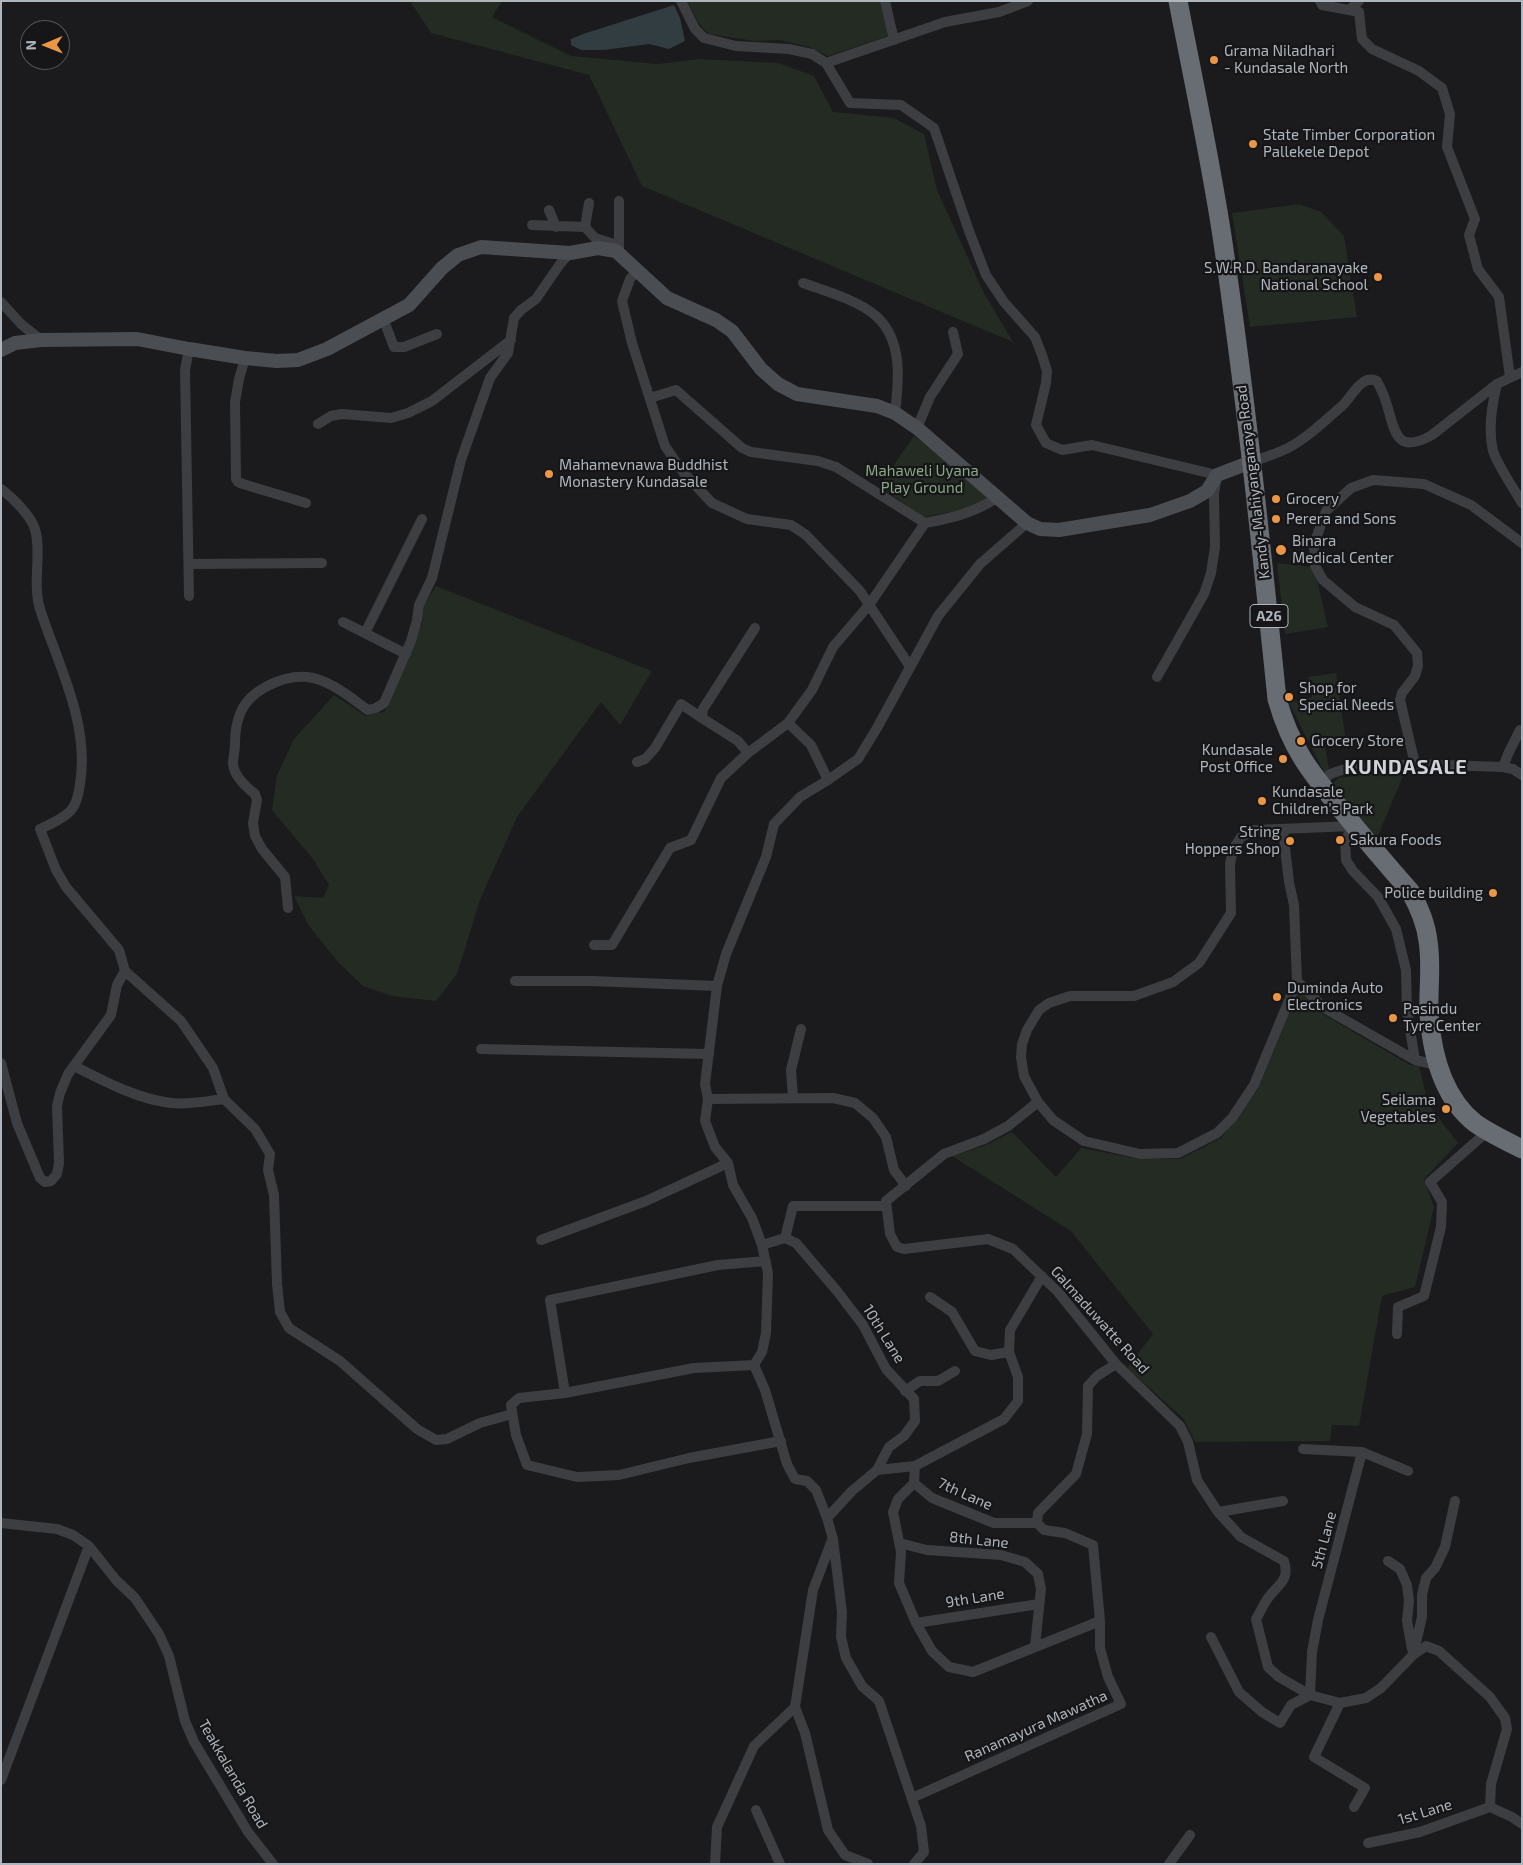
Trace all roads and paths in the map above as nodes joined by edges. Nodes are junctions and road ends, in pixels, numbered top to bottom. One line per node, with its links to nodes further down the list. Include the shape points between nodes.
1 (681, 1): 9 (street, via 695,29 704,38 736,46 789,49 812,54)
2 (885, 1): 8 (street)
3 (1028, 1): 8 (street, via 999,12 945,22)
4 (1178, 1): 36 (highway, Kandy-Mahiyanganaya Road / A26, via 1222,237)
5 (1320, 1): 7 (street, via 1322,5)
6 (1358, 1): 7 (street)
7 (1349, 10): 30 (street, via 1359,12 1362,39 1372,49 1419,71 1442,88 1450,114 1447,147 1475,218 1469,235 1478,269 1499,297)
8 (894, 40): 9 (street)
9 (826, 63): 37 (street, via 850,103 901,105 934,128 968,231 986,274 1004,302 1035,337 1042,355 1046,383 1036,425 1046,443 1062,450 1092,445)
10 (619, 201): 16 (street)
11 (589, 203): 15 (street)
12 (549, 210): 14 (street)
13 (532, 225): 14 (street)
14 (556, 227): 15 (street)
15 (585, 228): 16 (street, via 595,238 614,244)
16 (618, 252): 17 (street, via 598,248); 18 (street)
17 (570, 253): 21 (street, via 481,248 458,255 409,305); 25 (street, via 536,299 514,318)
18 (637, 270): 32 (street, via 622,301); 33 (street, via 667,298 716,320 732,331 761,369 778,384 797,394 878,406)
19 (803, 283): 33 (street, via 857,304 876,316 889,331 896,348 898,387)
20 (1, 302): 24 (street)
21 (383, 318): 23 (street, via 394,347 404,347); 28 (street, via 326,349 298,360)
22 (953, 332): 35 (street, via 958,354 930,397)
23 (437, 334)
24 (41, 340): 26 (street, via 15,343); 27 (street, via 137,339)
25 (511, 340): 34 (street, via 432,401 408,413 391,418 342,414); 53 (street, via 508,353 490,378 461,460 432,578 419,605)
26 (1, 350)
27 (189, 350): 28 (street); 47 (street, via 185,370)
28 (245, 358): 40 (street, via 235,402 236,479 243,484)
29 (1522, 372): 30 (street)
30 (1510, 376): 31 (street)
31 (1497, 384): 36 (street, via 1432,435 1412,442 1396,435 1377,381 1371,378 1364,380 1344,404 1310,433 1288,448); 41 (street, via 1491,436 1494,452)
32 (650, 398): 43 (street, via 676,390 742,448 836,467); 49 (street, via 665,446 712,504 747,519 791,526 806,535 860,591)
33 (895, 413): 35 (street)
34 (318, 424)
35 (917, 428): 39 (street)
36 (1252, 462): 37 (street); 65 (highway, Kandy-Mahiyanganaya Road / A26, via 1277,698 1292,740)
37 (1217, 475): 44 (street, via 1207,491 1190,501 1150,515 1059,530 1040,529); 55 (street, via 1211,572 1204,594)
38 (1, 489): 70 (street, via 27,516 35,530 39,607 65,674 83,751 79,791 73,809 40,830 66,887 119,950)
39 (998, 498): 43 (street, via 959,517); 44 (street)
40 (306, 502)
41 (1522, 503)
42 (422, 519): 52 (street)
43 (925, 523): 49 (street)
44 (1026, 523): 54 (street, via 980,564 938,616)
45 (1522, 543): 61 (street, via 1471,505 1424,484 1373,480 1351,488 1326,511 1314,544 1315,566 1324,580 1355,607 1394,624 1417,653 1415,676 1400,700)
46 (322, 563): 47 (street)
47 (189, 564): 48 (street)
48 (189, 596)
49 (869, 605): 54 (street); 57 (street, via 833,647 812,690)
50 (343, 622): 52 (street)
51 (755, 628): 56 (street, via 703,709)
52 (365, 633): 53 (street)
53 (406, 654): 68 (street, via 384,703 376,708 368,710 339,690 308,677 290,678 274,684 255,694 240,712 233,766 244,786 256,794 255,836 284,877)
54 (910, 665): 64 (street, via 858,759)
55 (1157, 677)
56 (702, 718): 59 (street, via 738,741); 60 (street, via 681,704 655,748 645,759)
57 (788, 723): 59 (street); 64 (street, via 811,745)
58 (1520, 730): 62 (street)
59 (748, 753): 69 (street, via 721,778 691,840 670,848 612,945)
60 (637, 762)
61 (1415, 764): 62 (street); 65 (street, via 1342,770 1330,774)
62 (1503, 767): 63 (street)
63 (1522, 775)
64 (828, 780): 73 (street, via 800,797 774,824 766,857 726,954)
65 (1320, 784): 66 (highway, Kandy-Mahiyanganaya Road / A26)
66 (1354, 826): 67 (street); 77 (street, via 1345,840 1346,860 1378,897 1396,929 1406,970 1407,1011); 79 (highway, Kandy-Mahiyanganaya Road / A26, via 1410,891 1425,924 1430,959 1429,1014)
67 (1283, 830): 72 (street, via 1288,882 1294,906); 84 (street, via 1254,830 1241,837 1233,849 1230,864 1231,913 1198,963 1187,972 1173,982 1134,996 1070,996 1039,1010 1027,1030 1021,1057 1024,1076)
68 (288, 908)
69 (594, 945)
70 (125, 971): 80 (street, via 117,986 111,1015); 82 (street, via 181,1021 212,1068)
71 (515, 981): 73 (street, via 592,980)
72 (1297, 981): 77 (street, via 1324,1008); 84 (street, via 1254,1085 1232,1118 1217,1133 1178,1153 1140,1154 1084,1141 1053,1120)
73 (717, 986): 76 (street)
74 (801, 1029): 81 (street, via 791,1070)
75 (481, 1049): 76 (street)
76 (709, 1054): 83 (street, via 705,1084)
77 (1414, 1060): 79 (street)
78 (1, 1063): 80 (street, via 17,1123 40,1178 45,1182 57,1174 57,1106)
79 (1437, 1065): 85 (highway, Kandy-Mahiyanganaya Road / A26, via 1460,1107)
80 (74, 1066): 82 (street, via 145,1097 171,1103)
81 (794, 1098): 83 (street); 88 (street, via 833,1098 855,1103 873,1118 886,1137 894,1170)
82 (224, 1099): 103 (street, via 255,1128 270,1154 268,1170 274,1195 280,1312 289,1328 340,1361 417,1429 436,1440 448,1439 480,1423)
83 (708, 1099): 87 (street, via 705,1121 715,1147)
84 (1038, 1102): 88 (street, via 1008,1126 944,1154)
85 (1488, 1130): 86 (highway, Kandy-Mahiyanganaya Road / A26); 96 (street, via 1430,1182 1442,1202 1441,1228 1424,1296 1398,1307)
86 (1522, 1149)
87 (728, 1163): 91 (street, via 646,1201); 92 (street, via 734,1185)
88 (906, 1186): 89 (street, via 886,1201)
89 (886, 1206): 90 (street, via 793,1206); 94 (street, Galmaduwatte Road, via 890,1234 896,1247 904,1249 988,1239 1013,1249)
90 (785, 1238): 92 (street); 101 (street, 10th Lane, via 796,1243 837,1291 863,1325 886,1369)
91 (541, 1240)
92 (762, 1245): 93 (street)
93 (766, 1260): 99 (street, via 766,1333 762,1352); 102 (street, via 718,1265 550,1300)
94 (1042, 1276): 97 (street, via 1010,1330); 98 (street, Galmaduwatte Road)
95 (930, 1296): 97 (street, via 952,1312 975,1351 991,1356)
96 (1397, 1334)
97 (1009, 1352): 107 (street, via 1018,1377 1018,1401 1004,1419)
98 (1116, 1364): 113 (street, Galmaduwatte Road, via 1180,1426 1188,1442 1197,1480); 116 (street, via 1088,1386 1087,1434 1076,1474 1038,1513)
99 (754, 1365): 102 (street, via 694,1368); 104 (street)
100 (955, 1371): 101 (street, via 938,1381 920,1381)
101 (905, 1391): 108 (street, 10th Lane, via 914,1399 914,1421 904,1436 889,1447)
102 (565, 1393): 103 (street, via 519,1398 511,1405)
103 (512, 1414): 104 (street, via 527,1464 577,1477 619,1475)
104 (781, 1441): 114 (street, via 795,1479 807,1481 816,1490)
105 (1303, 1449): 106 (street)
106 (1362, 1452): 109 (street); 127 (street, 5th Lane, via 1318,1620 1312,1652)
107 (915, 1466): 108 (street); 110 (street)
108 (877, 1470): 114 (street, 10th Lane)
109 (1408, 1471)
110 (914, 1483): 116 (street, 7th Lane, via 932,1498 994,1523); 118 (street, via 898,1499 893,1512)
111 (1283, 1501): 113 (street)
112 (1454, 1501): 126 (street, via 1445,1547 1426,1578 1422,1617)
113 (1218, 1512): 127 (street, Galmaduwatte Road, via 1241,1537 1284,1560 1287,1571 1284,1580 1267,1598 1256,1620 1268,1667)
114 (827, 1518): 117 (street)
115 (1, 1523): 119 (street, Teakkalanda Road, via 57,1529)
116 (1037, 1523): 122 (street, Ranamayura Mawatha, via 1044,1530 1065,1533 1093,1545)
117 (833, 1539): 129 (street, via 813,1590); 131 (street, via 842,1612 840,1637 846,1658 862,1686 879,1701)
118 (899, 1543): 121 (street, 8th Lane, via 927,1550 1001,1555 1025,1562 1038,1574); 123 (street, via 899,1583)
119 (89, 1546): 130 (street); 138 (street, Teakkalanda Road, via 116,1580 136,1598 159,1634 169,1656 185,1721 194,1742 248,1832)
120 (1388, 1560): 126 (street, via 1400,1570 1407,1585 1407,1621)
121 (1040, 1604): 123 (street, 9th Lane); 125 (street, 8th Lane)
122 (1100, 1621): 125 (street); 131 (street, Ranamayura Mawatha, via 1100,1648 1108,1677 1121,1704)
123 (916, 1623): 125 (street, via 932,1651 949,1667 973,1672)
124 (1211, 1637): 127 (street, via 1239,1692 1280,1723 1291,1706)
125 (1035, 1646)
126 (1413, 1655): 128 (street, Galmaduwatte Road, via 1381,1688 1366,1698); 133 (street, via 1426,1646 1439,1651 1490,1697 1505,1718 1507,1729 1491,1784)
127 (1310, 1695): 128 (street, Galmaduwatte Road)
128 (1340, 1703): 132 (street, via 1314,1758 1365,1788)
129 (795, 1707): 139 (street, via 754,1746 717,1827); 141 (street, via 805,1733 828,1830 845,1855)
130 (1, 1780)
131 (912, 1798): 142 (street, via 921,1826 924,1852)
132 (1354, 1807)
133 (1490, 1807): 135 (street); 137 (street, 1st Lane, via 1420,1832)
134 (756, 1810): 140 (street)
135 (1522, 1824)
136 (1190, 1835): 143 (street)
137 (1368, 1843)
138 (273, 1864)
139 (715, 1864)
140 (780, 1864)
141 (868, 1864)
142 (914, 1864)
143 (1169, 1864)

